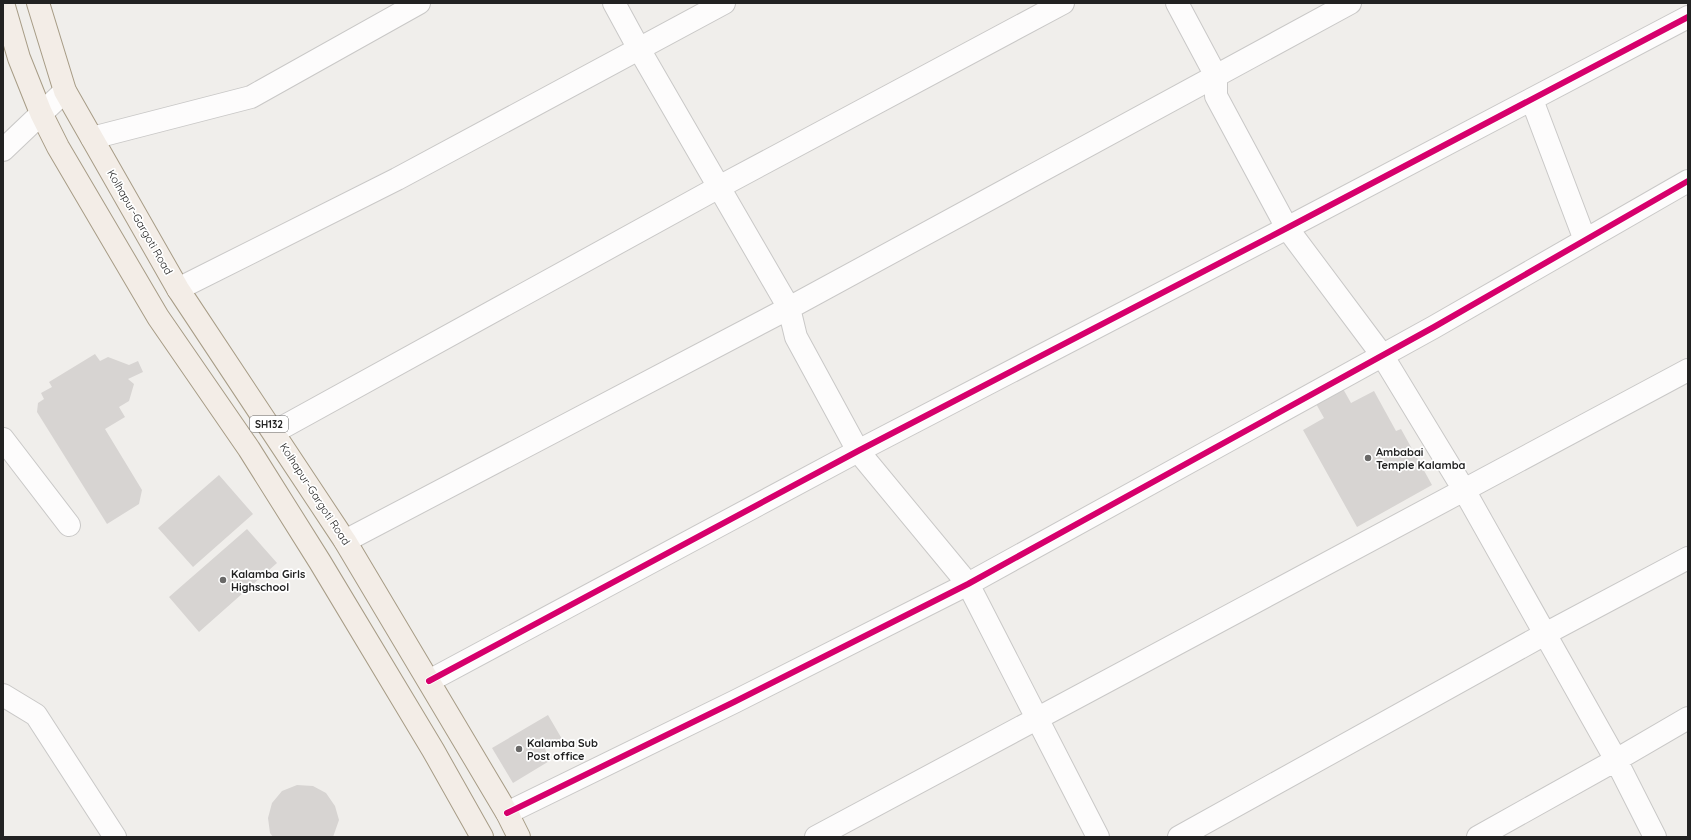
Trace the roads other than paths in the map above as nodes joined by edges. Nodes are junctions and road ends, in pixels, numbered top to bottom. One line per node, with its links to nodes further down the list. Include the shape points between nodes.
1 (3, 3): 14 (main road, via 19,58)
2 (38, 3): 12 (main road, Kolhapur-Gargoti Road / SH132)
3 (419, 3): 15 (street, via 251,97)
4 (614, 3): 10 (street)
5 (724, 3): 10 (street)
6 (1063, 3): 18 (street)
7 (1177, 3): 11 (street)
8 (1350, 3): 11 (street)
9 (1688, 17): 13 (street)
10 (639, 49): 18 (street); 21 (street, via 397,179)
11 (1216, 76): 19 (street, via 1216,96); 22 (street)
12 (65, 91): 14 (street); 15 (main road, Kolhapur-Gargoti Road / SH132)
13 (1532, 100): 19 (street); 20 (street)
14 (41, 113): 16 (street); 41 (main road, via 58,147 158,317 250,449)
15 (92, 138): 21 (main road, Kolhapur-Gargoti Road / SH132)
16 (3, 150)
17 (1688, 181): 20 (street)
18 (719, 187): 22 (street); 25 (street)
19 (1287, 228): 23 (street); 27 (street)
20 (1585, 240): 23 (street)
21 (178, 289): 25 (main road, Kolhapur-Gargoti Road / SH132)
22 (789, 308): 27 (street, via 796,337); 30 (street)
23 (1382, 355): 28 (street); 32 (street)
24 (1688, 370): 28 (street)
25 (274, 432): 30 (main road, Kolhapur-Gargoti Road / SH132)
26 (3, 439): 29 (street)
27 (858, 451): 32 (street); 34 (street)
28 (1464, 490): 33 (street); 37 (street)
29 (69, 525)
30 (345, 541): 34 (main road, Kolhapur-Gargoti Road / SH132)
31 (1688, 558): 33 (street)
32 (968, 584): 37 (street); 39 (street)
33 (1545, 634): 38 (street); 45 (street)
34 (429, 681): 39 (main road, Kolhapur-Gargoti Road / SH132)
35 (3, 695): 40 (street, via 36,715)
36 (1688, 718): 38 (street)
37 (1038, 719): 43 (street); 44 (street)
38 (1616, 760): 46 (street); 47 (street)
39 (507, 813): 42 (main road, Kolhapur-Gargoti Road / SH132)
40 (115, 837)
41 (482, 837)
42 (519, 837)
43 (816, 837)
44 (1098, 837)
45 (1179, 837)
46 (1478, 837)
47 (1655, 837)

